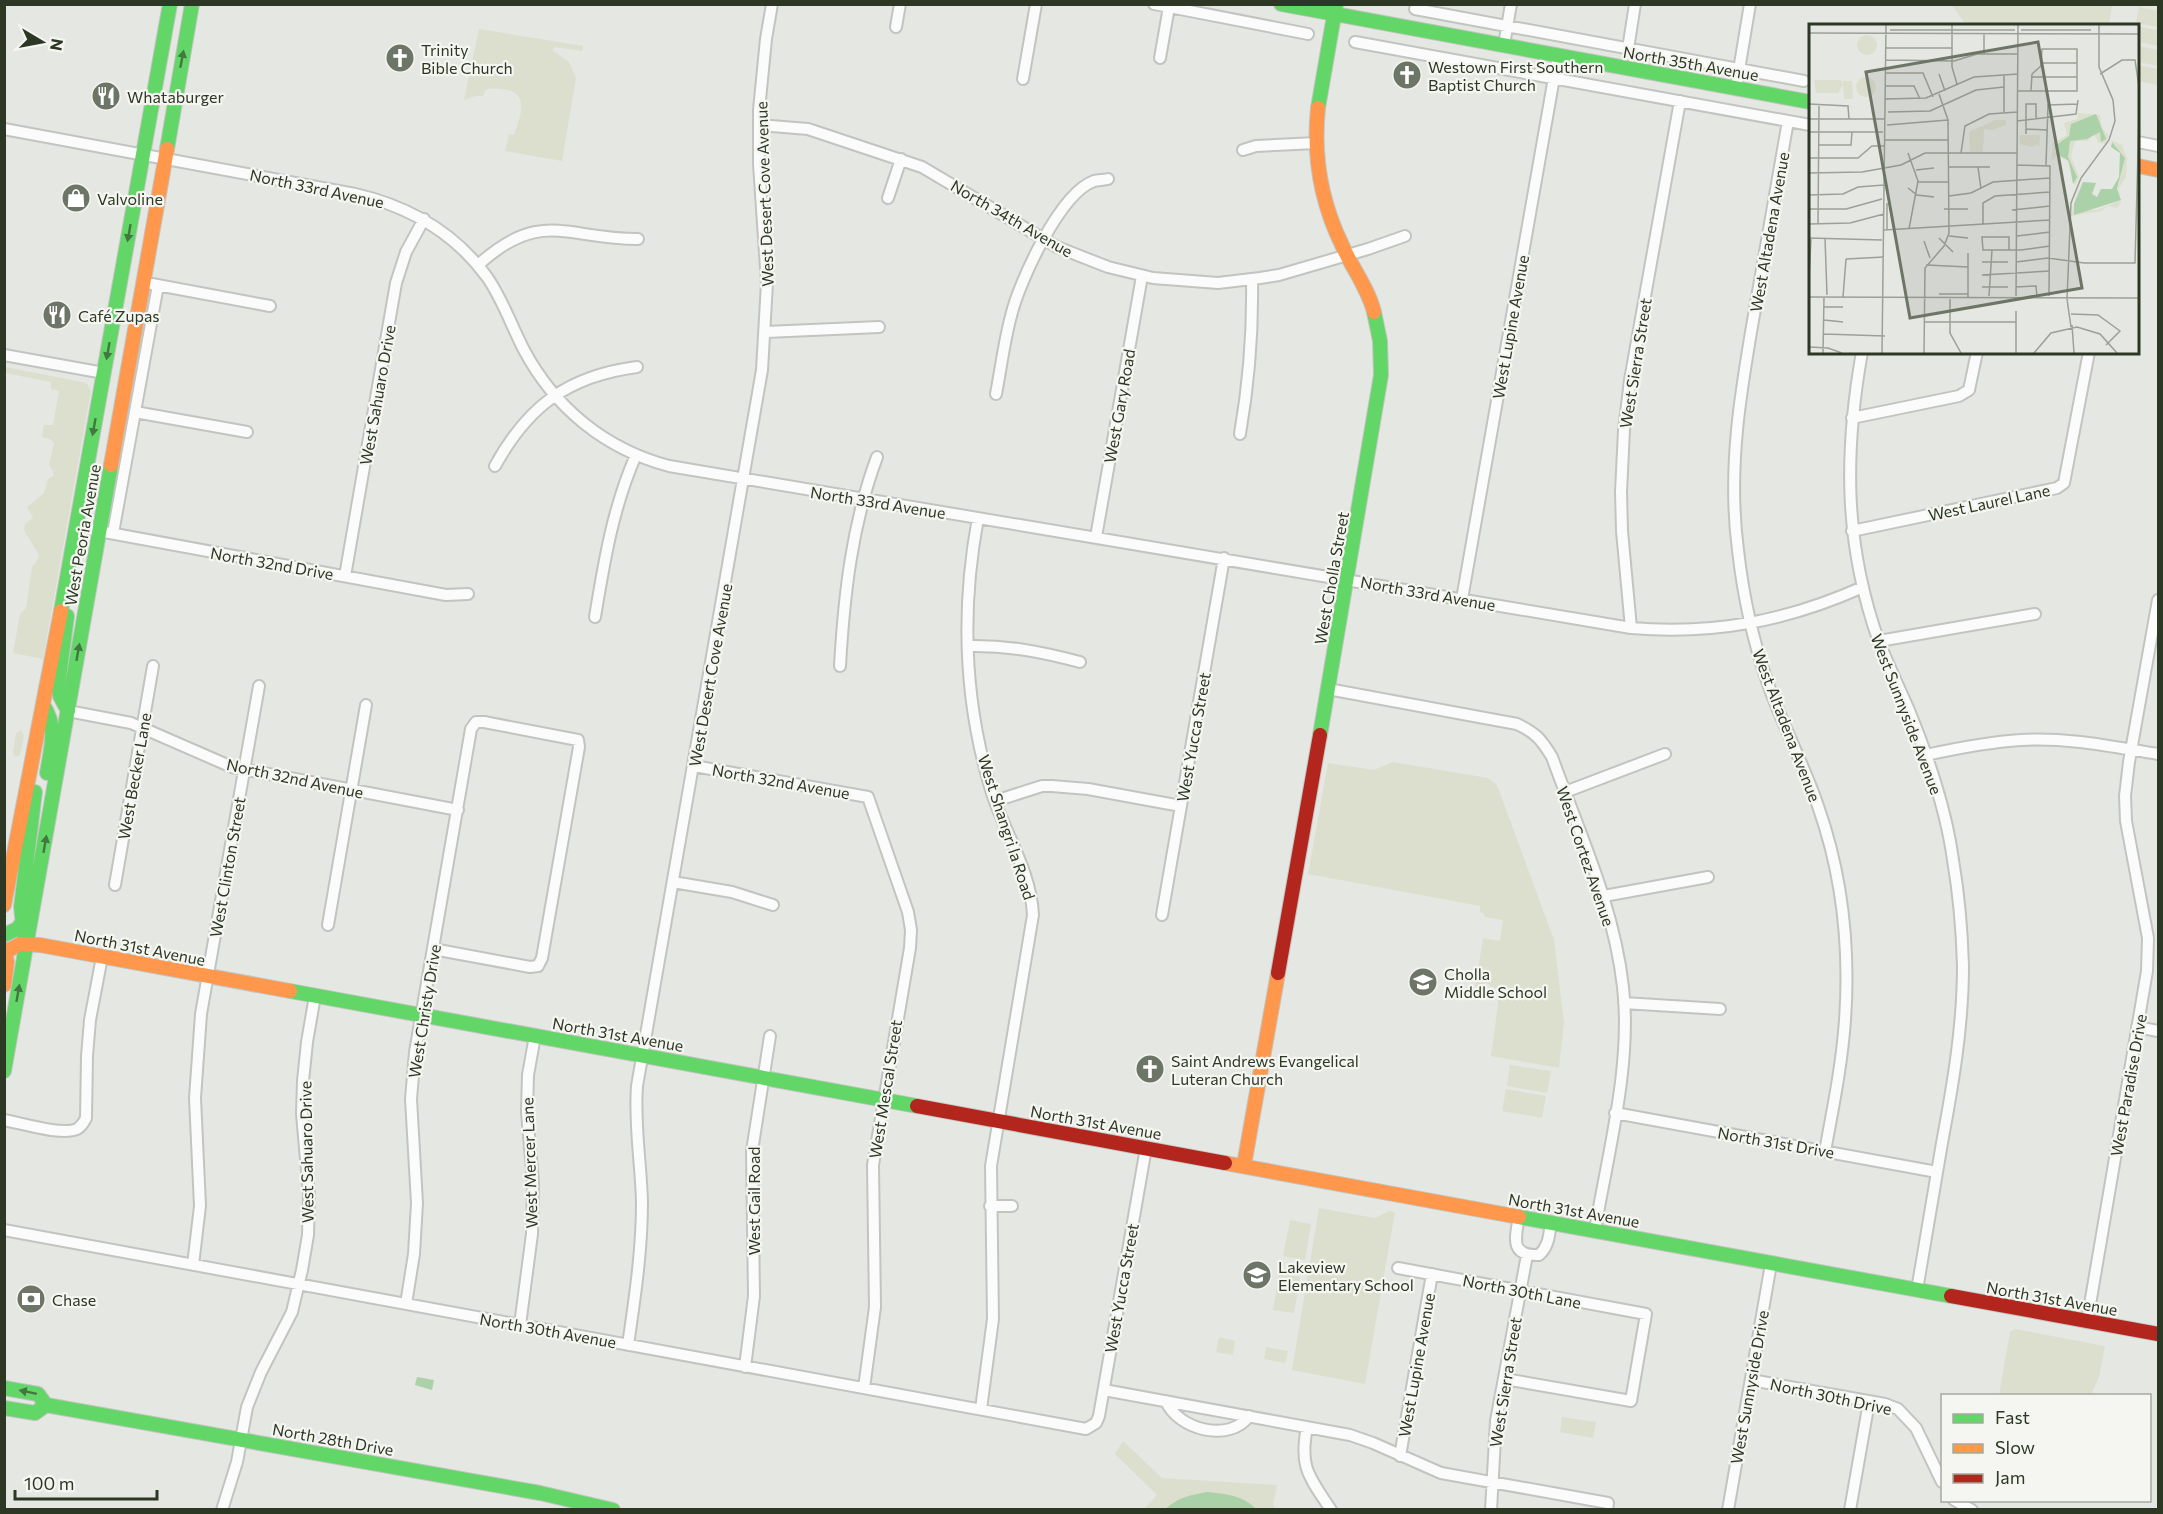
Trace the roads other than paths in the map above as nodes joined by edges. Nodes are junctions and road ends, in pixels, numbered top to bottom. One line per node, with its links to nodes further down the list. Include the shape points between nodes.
1 (170, 4): 37 (street, West Peoria Avenue)
2 (192, 4): 38 (street, West Peoria Avenue, one-way to 2)
3 (772, 4): 30 (street, West Desert Cove Avenue)
4 (900, 4): 14 (street)
5 (1036, 4): 24 (street)
6 (1154, 4): 11 (street)
7 (1281, 4): 12 (street, North 35th Avenue)
8 (1511, 4): 15 (street)
9 (1635, 4): 19 (street)
10 (1750, 4): 22 (street)
11 (1169, 7): 16 (street); 21 (street)
12 (1335, 9): 18 (street, North 35th Avenue); 34 (street, West Cholla Street, via 1318,104)
13 (1415, 9): 15 (street, North 35th Avenue)
14 (896, 27)
15 (1507, 27): 18 (street); 19 (street, North 35th Avenue)
16 (1308, 34)
17 (1355, 42): 23 (street)
18 (1504, 45): 20 (street, North 35th Avenue)
19 (1628, 49): 22 (street, North 35th Avenue)
20 (1558, 55): 23 (street, West Lupine Avenue); 26 (street, North 35th Avenue)
21 (1160, 58)
22 (1739, 69): 25 (street, North 35th Avenue); 26 (street)
23 (1554, 78): 27 (street); 86 (street, West Lupine Avenue)
24 (1023, 79)
25 (1804, 81)
26 (1736, 88): 28 (street, North 35th Avenue)
27 (1680, 101): 29 (street); 91 (street, West Sierra Street, via 1624,429 1622,531)
28 (1809, 102)
29 (1788, 121): 31 (street); 90 (street, West Altadena Avenue, via 1738,410 1734,454 1736,539)
30 (759, 125): 39 (street, North 34th Avenue, via 808,129); 56 (street, West Desert Cove Avenue)
31 (1809, 125)
32 (4, 129): 37 (street, North 33rd Avenue)
33 (2139, 142): 35 (street)
34 (1316, 143): 36 (street); 48 (street, West Cholla Street, via 1324,198)
35 (2158, 146)
36 (1243, 150)
37 (143, 154): 38 (street, North 33rd Avenue); 62 (street, West Peoria Avenue, one-way to 62)
38 (166, 158): 44 (street, North 33rd Avenue, via 382,200); 52 (street, West Peoria Avenue)
39 (901, 159): 43 (street); 47 (street, North 34th Avenue, via 934,173)
40 (2139, 166): 41 (street)
41 (2158, 170)
42 (1108, 179): 47 (street, via 1079,191)
43 (888, 198)
44 (424, 219): 49 (street, North 33rd Avenue); 81 (street, West Sahuaro Drive, via 406,252 396,283)
45 (1405, 236): 48 (street, North 34th Avenue)
46 (638, 239): 49 (street, via 534,231 513,238)
47 (1044, 239): 50 (street, North 34th Avenue, via 1108,267); 64 (street, via 1011,315)
48 (1348, 255): 51 (street, North 34th Avenue); 82 (street, West Cholla Street, via 1373,309 1381,375)
49 (478, 265): 65 (street, North 33rd Avenue, via 502,300 534,369)
50 (1142, 276): 51 (street, North 34th Avenue, via 1218,283); 79 (street, West Gary Road)
51 (1252, 279): 69 (street, via 1251,363)
52 (143, 282): 53 (street); 63 (street, West Peoria Avenue)
53 (158, 285): 54 (street); 66 (street, West Peoria Avenue)
54 (270, 306)
55 (879, 327): 56 (street)
56 (766, 332): 73 (street, West Desert Cove Avenue)
57 (1862, 354): 67 (street, West Sunnyside Avenue)
58 (1977, 354): 67 (street, via 1969,390 1959,396)
59 (2089, 354): 77 (street, West Laurel Lane, via 2064,483 2057,488)
60 (4, 355): 62 (street)
61 (637, 367): 65 (street, via 585,379)
62 (104, 373): 63 (street); 76 (street, West Peoria Avenue, one-way to 76)
63 (126, 377): 78 (street, West Peoria Avenue)
64 (996, 393)
65 (554, 395): 70 (street, North 33rd Avenue, via 594,432); 72 (street, via 519,428)
66 (135, 412): 68 (street); 78 (street, West Peoria Avenue)
67 (1852, 418): 77 (street, West Sunnyside Avenue)
68 (247, 432)
69 (1240, 434)
70 (636, 456): 73 (street, North 33rd Avenue); 89 (street, via 610,531)
71 (877, 457): 74 (street)
72 (495, 466)
73 (744, 479): 74 (street, North 33rd Avenue); 108 (street, West Desert Cove Avenue)
74 (863, 499): 75 (street, North 33rd Avenue); 96 (street, via 846,586)
75 (978, 518): 79 (street, North 33rd Avenue); 93 (street, West Shangri la Road, via 970,567)
76 (77, 527): 78 (street, North 32nd Drive); 84 (street, West Peoria Avenue)
77 (1852, 531): 83 (street, West Sunnyside Avenue)
78 (106, 532): 81 (street, North 32nd Drive); 101 (street, West Peoria Avenue, one-way to 78)
79 (1096, 537): 80 (street, North 33rd Avenue)
80 (1224, 558): 82 (street, North 33rd Avenue); 114 (street, West Yucca Street)
81 (345, 576): 85 (street, North 32nd Drive, via 446,595)
82 (1347, 579): 86 (street, North 33rd Avenue); 98 (street, West Cholla Street)
83 (1863, 587): 90 (street, North 33rd Avenue, via 1806,610); 92 (street, West Sunnyside Avenue)
84 (65, 592): 99 (street, West Peoria Avenue); 101 (street, via 68,632 59,688)
85 (468, 594)
86 (1462, 599): 91 (street, North 33rd Avenue)
87 (2158, 600): 103 (street, West Paradise Drive)
88 (2035, 614): 92 (street)
89 (595, 617)
90 (1751, 624): 91 (street, North 33rd Avenue, via 1687,631); 150 (street, West Altadena Avenue, via 1768,684 1819,807 1841,906 1846,962 1845,1021)
91 (1631, 628)
92 (1879, 641): 106 (street, West Sunnyside Avenue)
93 (968, 646): 94 (street, via 1009,646); 113 (street, West Shangri la Road, via 973,710)
94 (1080, 662)
95 (153, 666): 102 (street, West Becker Lane)
96 (840, 666)
97 (260, 686): 109 (street, West Clinton Street)
98 (1328, 689): 111 (street, West Cortez Avenue, via 1517,724 1542,739); 151 (street, West Cholla Street)
99 (43, 705): 107 (street, West Peoria Avenue); 116 (street, via 54,727 46,785)
100 (366, 705): 110 (street)
101 (68, 711): 102 (street, North 32nd Avenue); 116 (street, West Peoria Avenue)
102 (142, 727): 109 (street, North 32nd Avenue, via 210,759); 120 (street, West Becker Lane)
103 (2132, 750): 105 (street); 106 (street, via 2076,741 2023,740); 138 (street, West Paradise Drive, via 2126,821 2148,938)
104 (1665, 754): 111 (street)
105 (2158, 754)
106 (1926, 755): 152 (street, West Sunnyside Avenue, via 1953,859 1963,966 1954,1082)
107 (33, 758): 122 (street, West Peoria Avenue); 125 (street, via 35,800)
108 (694, 766): 112 (street, North 32nd Avenue); 118 (street, West Desert Cove Avenue)
109 (244, 770): 110 (street, North 32nd Avenue); 132 (street, West Clinton Street)
110 (351, 790): 115 (street, North 32nd Avenue); 126 (street)
111 (1565, 792): 121 (street, West Cortez Avenue)
112 (868, 797): 145 (street, West Mescal Street, via 909,912 911,930)
113 (995, 801): 114 (street, via 1052,786); 148 (street, West Shangri la Road, via 1030,889 1033,915)
114 (1181, 806): 124 (street, West Yucca Street)
115 (458, 810): 129 (street, West Christy Drive); 129 (street, West Christy Drive, via 471,729 476,722 578,740 538,966)
116 (50, 812): 119 (street, West Peoria Avenue, one-way to 116)
117 (1708, 877): 121 (street)
118 (674, 882): 123 (street, via 732,892); 142 (street, West Desert Cove Avenue)
119 (38, 885): 125 (street); 128 (street, West Peoria Avenue)
120 (115, 885)
121 (1604, 896): 135 (street, West Cortez Avenue)
122 (4, 905)
123 (773, 905)
124 (1162, 915)
125 (22, 924): 127 (street); 128 (street)
126 (328, 925)
127 (4, 935)
128 (27, 943): 130 (street); 131 (street, North 31st Avenue); 143 (street, West Peoria Avenue, one-way to 128)
129 (433, 949): 137 (street, West Christy Drive)
130 (5, 952): 133 (street)
131 (102, 957): 132 (street, North 31st Avenue); 147 (street, via 89,1032 86,1118 79,1128 64,1131)
132 (207, 977): 134 (street, North 31st Avenue); 160 (street, West Clinton Street, via 195,1098 200,1206)
133 (4, 985)
134 (315, 996): 137 (street, North 31st Avenue); 164 (street, West Sahuaro Drive, via 303,1081 309,1194 308,1235)
135 (1624, 1003): 136 (street); 146 (street, West Cortez Avenue, via 1624,1047)
136 (1720, 1009)
137 (422, 1016): 140 (street, North 31st Avenue); 167 (street, West Christy Drive, via 411,1100 416,1229)
138 (2138, 1027): 139 (street); 168 (street, West Paradise Drive)
139 (2158, 1031)
140 (535, 1036): 142 (street, North 31st Avenue); 169 (street, West Mercer Lane, via 526,1112 532,1234)
141 (770, 1036): 144 (street, West Gail Road)
142 (643, 1056): 144 (street, North 31st Avenue); 171 (street, West Desert Cove Avenue, via 636,1104 641,1245)
143 (4, 1071)
144 (762, 1078): 145 (street, North 31st Avenue); 172 (street, West Gail Road, via 752,1151 754,1296)
145 (882, 1100): 148 (street, North 31st Avenue); 176 (street, West Mescal Street, via 873,1165 875,1308)
146 (1615, 1113): 150 (street, North 31st Drive); 158 (street, West Cortez Avenue)
147 (4, 1120)
148 (999, 1122): 149 (street, North 31st Avenue); 153 (street, West Shangri la Road, via 991,1166)
149 (1146, 1148): 151 (street, North 31st Avenue); 177 (street, West Yucca Street)
150 (1825, 1151): 152 (street, North 31st Drive)
151 (1244, 1165): 155 (street, North 31st Avenue)
152 (1937, 1172): 166 (street, West Sunnyside Avenue)
153 (990, 1206): 154 (street); 182 (street, West Shangri la Road, via 993,1318)
154 (1012, 1206)
155 (1519, 1217): 156 (street, North 31st Avenue); 159 (street, via 1516,1244)
156 (1551, 1223): 158 (street, North 31st Avenue); 159 (street, via 1544,1250 1539,1255)
157 (4, 1230): 160 (street, North 30th Avenue)
158 (1595, 1230): 161 (street, North 31st Avenue)
159 (1527, 1255): 165 (street, West Sierra Street)
160 (193, 1264): 164 (street, North 30th Avenue)
161 (1771, 1264): 166 (street, North 31st Avenue); 174 (street, West Sunnyside Drive)
162 (1398, 1268): 163 (street, North 30th Lane)
163 (1432, 1274): 165 (street, North 30th Lane); 187 (street, West Lupine Avenue)
164 (299, 1283): 167 (street, North 30th Avenue); 186 (street, West Sahuaro Drive, via 292,1311 247,1407)
165 (1520, 1290): 173 (street, West Sierra Street); 173 (street, North 30th Lane, via 1646,1314 1631,1401)
166 (1917, 1290): 168 (street, North 31st Avenue)
167 (406, 1304): 169 (street, North 30th Avenue)
168 (2087, 1322): 170 (street, North 31st Avenue)
169 (520, 1325): 171 (street, North 30th Avenue)
170 (2158, 1335)
171 (628, 1345): 172 (street, North 30th Avenue)
172 (745, 1366): 176 (street, North 30th Avenue)
173 (1505, 1379): 189 (street, West Sierra Street, via 1496,1421)
174 (1751, 1380): 179 (street, North 30th Drive); 196 (street, West Sunnyside Drive)
175 (4, 1388): 180 (street, North 28th Drive, one-way to 175, via 38,1394)
176 (864, 1388): 182 (street, North 30th Avenue)
177 (1104, 1390): 178 (street); 184 (street, West Yucca Street, via 1099,1416)
178 (1166, 1401): 183 (street); 183 (street, via 1170,1411 1197,1428 1228,1430 1243,1425)
179 (1869, 1402): 188 (street, North 30th Drive, via 1898,1409 1908,1418); 197 (street)
180 (46, 1405): 181 (street, North 28th Drive, via 35,1413); 186 (street, North 28th Drive)
181 (4, 1408)
182 (981, 1409): 184 (street, North 30th Avenue, via 1081,1429)
183 (1249, 1416): 185 (street)
184 (1092, 1426)
185 (1307, 1427): 187 (street, via 1361,1438); 194 (street, via 1303,1448 1308,1475)
186 (241, 1440): 192 (street, West Sahuaro Drive); 193 (street, North 28th Drive)
187 (1400, 1456): 189 (street, via 1441,1473)
188 (1941, 1480)
189 (1492, 1481): 191 (street); 195 (street, West Sierra Street)
190 (1958, 1502): 198 (street)
191 (1607, 1506)
192 (222, 1509)
193 (613, 1509)
194 (1331, 1509)
195 (1491, 1509)
196 (1728, 1509)
197 (1850, 1509)
198 (1972, 1509)

